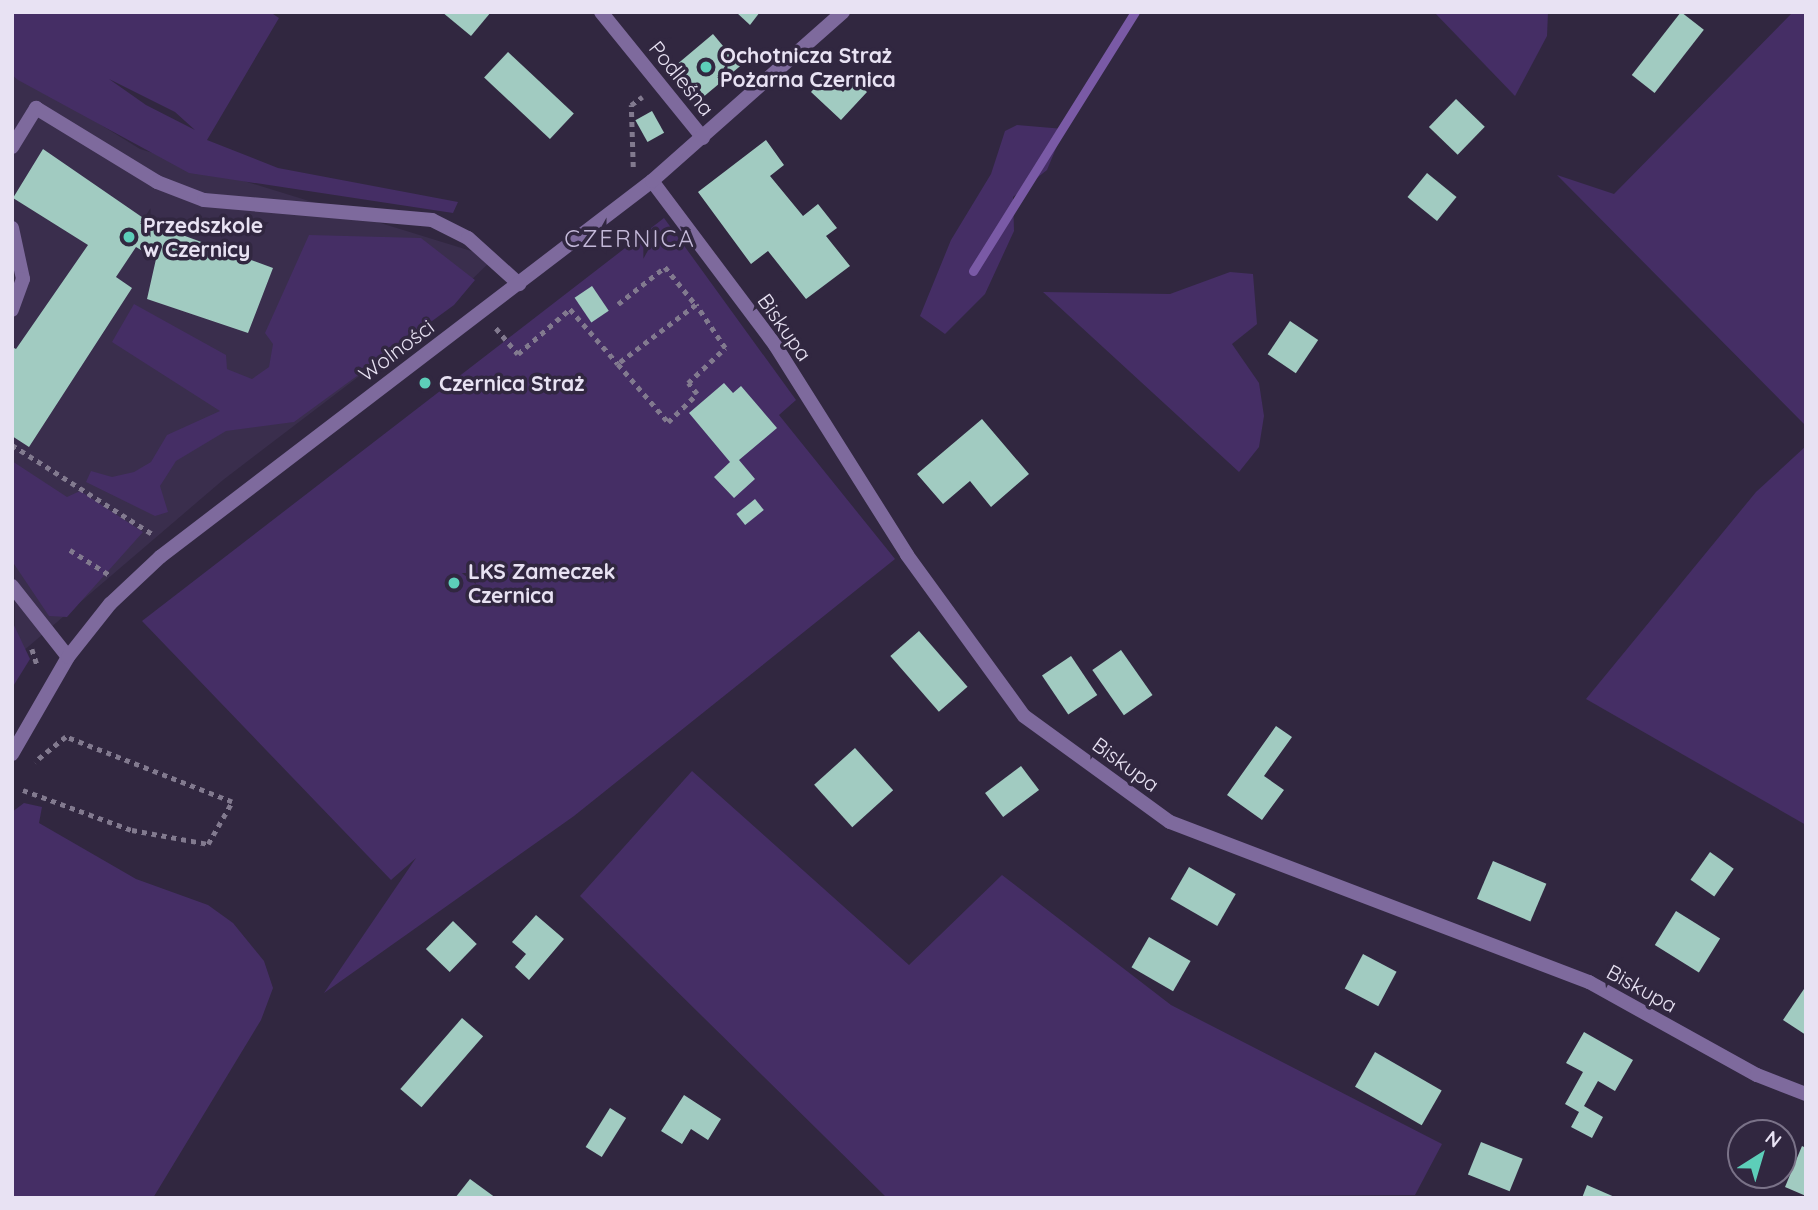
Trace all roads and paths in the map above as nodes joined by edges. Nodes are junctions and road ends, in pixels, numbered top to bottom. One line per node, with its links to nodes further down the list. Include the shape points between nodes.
1 (601, 12): 3 (street, Podleśna)
2 (843, 12): 4 (street, Wolności)
3 (659, 83): 4 (street, Podleśna); 7 (path, via 631,105)
4 (703, 138): 6 (street, Wolności)
5 (12, 147): 9 (street, via 36,108 157,181 204,200 432,220 468,238)
6 (652, 181): 7 (street, Wolności); 24 (street, Biskupa, via 775,345 907,555 1024,716 1170,822 1589,982 1757,1075)
7 (635, 195): 9 (street, Wolności)
8 (12, 228): 12 (street, via 23,279)
9 (519, 284): 16 (street, Wolności)
10 (618, 304): 11 (path, via 666,267)
11 (696, 305): 14 (path); 14 (path, via 725,348 688,383 698,394 668,422)
12 (12, 310)
13 (496, 327): 14 (path, via 518,354 570,309)
14 (618, 364)
15 (12, 445): 16 (path)
16 (172, 547): 20 (street, Wolności, via 110,604)
17 (70, 550): 18 (path)
18 (111, 576)
19 (12, 586): 20 (street)
20 (68, 657): 21 (street, Wolności)
21 (12, 754)
22 (35, 762): 23 (path, via 66,737 232,802 208,844 132,830)
23 (23, 790)
24 (1806, 1094)

